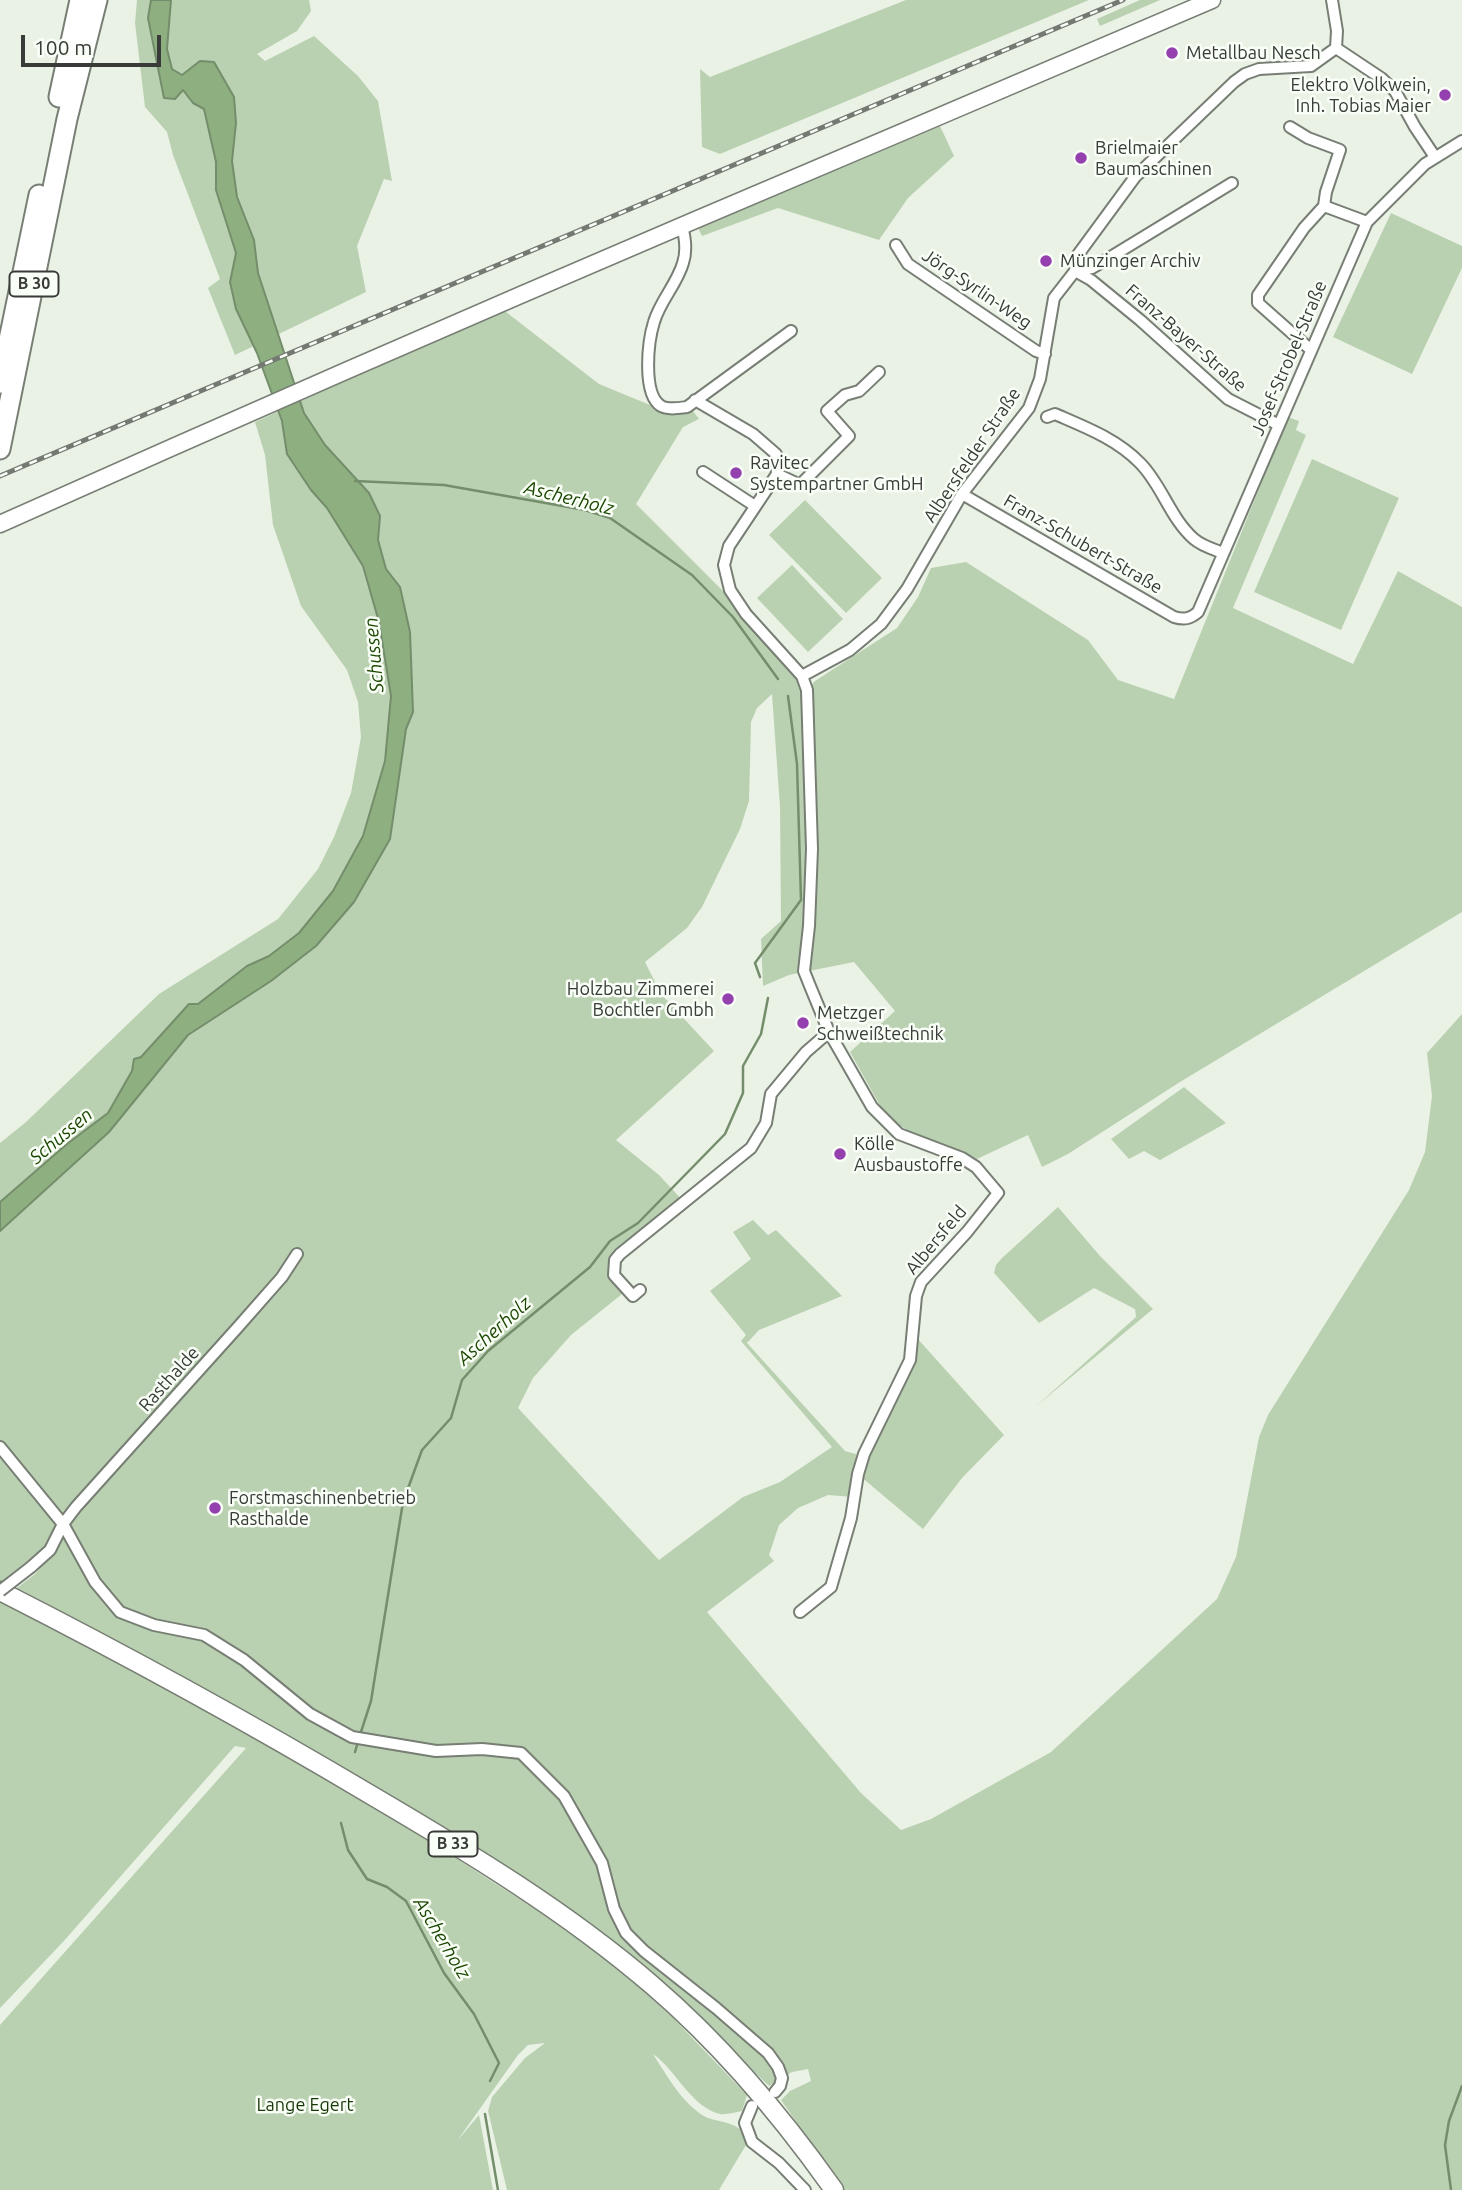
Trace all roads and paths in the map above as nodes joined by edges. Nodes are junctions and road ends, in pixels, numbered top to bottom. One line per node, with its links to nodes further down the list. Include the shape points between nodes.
1 (80, 0): 19 (highway, B 30)
2 (97, 0): 23 (highway, B 30, via 66,119)
3 (1212, 0): 12 (street)
4 (1332, 0): 5 (street)
5 (1336, 48): 8 (street, via 1395,91); 14 (street, Albersfelder Straße, via 1311,66 1259,69 1226,89 1135,177 1077,256)
6 (1290, 127): 10 (street, via 1340,150)
7 (1462, 141): 8 (street, Josef-Strobel-Straße)
8 (1435, 157): 11 (street, Josef-Strobel-Straße)
9 (1232, 183): 14 (street, via 1092,268)
10 (1324, 206): 11 (street); 16 (street, via 1258,295 1258,303)
11 (1367, 222): 16 (street, Josef-Strobel-Straße)
12 (682, 226): 20 (street, via 686,238 683,264 653,323 649,385 662,407 687,407); 28 (street)
13 (896, 245): 17 (street, Jörg-Syrlin-Weg, via 908,264)
14 (1074, 271): 17 (street, Albersfelder Straße, via 1055,298); 22 (street, Franz-Bayer-Straße, via 1140,320 1228,399)
15 (791, 331): 20 (street)
16 (1311, 350): 22 (street, Josef-Strobel-Straße)
17 (1045, 354): 26 (street, Albersfelder Straße, via 1028,408)
18 (878, 372): 25 (street, via 859,391 827,411 849,436 800,485)
19 (0, 383)
20 (695, 400): 25 (street, via 754,434 776,454)
21 (1047, 417): 29 (street, via 1055,414 1126,450 1142,464 1194,539)
22 (1279, 425): 29 (street, Josef-Strobel-Straße)
23 (0, 449)
24 (703, 472): 27 (street)
25 (777, 474): 27 (street)
26 (962, 494): 30 (street, Franz-Schubert-Straße, via 1174,617); 31 (street, Albersfelder Straße, via 907,589 881,624 850,650)
27 (755, 506): 31 (street, via 729,546 724,565 730,590)
28 (0, 524)
29 (1223, 553): 30 (street, Josef-Strobel-Straße, via 1198,612)
30 (1188, 618)
31 (802, 676): 32 (street, Albersfeld, via 807,690 813,849 804,971)
32 (829, 1032): 34 (street, via 771,1094 766,1123 751,1148 615,1260 614,1275 633,1296); 38 (street, Albersfeld, via 872,1107 899,1134 962,1158 998,1192 921,1282 910,1360 864,1454 831,1587)
33 (297, 1254): 36 (street, Rasthalde, via 282,1277)
34 (640, 1290)
35 (0, 1447): 36 (street)
36 (63, 1524): 37 (street, Rasthalde, bridge, via 50,1550); 39 (street, via 95,1582 121,1612 154,1625 204,1635 244,1660 310,1714 352,1737 436,1751 521,1753 564,1796 601,1863 626,1933 768,2053 782,2078)
37 (0, 1591): 42 (main road, B 33, via 307,1757 565,1918 650,1983 708,2037 768,2103)
38 (800, 1612)
39 (775, 2092)
40 (752, 2106): 41 (street, via 745,2123 752,2142)
41 (805, 2190)
42 (834, 2190)

